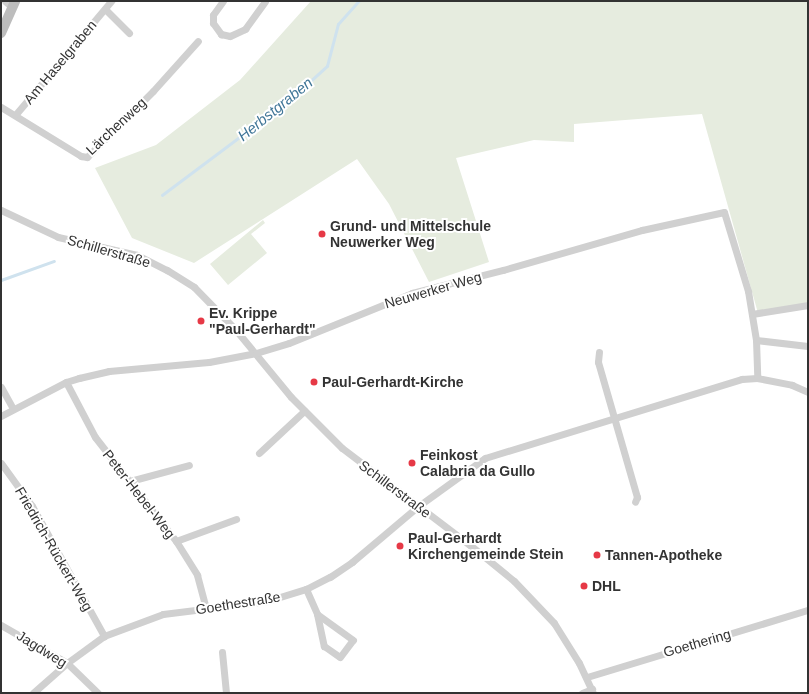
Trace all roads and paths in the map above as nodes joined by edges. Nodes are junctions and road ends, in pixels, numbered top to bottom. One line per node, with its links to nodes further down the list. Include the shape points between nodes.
1 (111, 1): 5 (street, Am Haselgraben)
2 (223, 1): 3 (street, via 213,15 213,23 221,34 230,36 245,29)
3 (265, 1)
4 (10, 3): 6 (street)
5 (105, 9): 7 (street, Am Haselgraben); 10 (street, Am Haselgraben)
6 (1, 33)
7 (129, 33)
8 (198, 41): 10 (street, Lärchenweg, via 154,91 87,157 80,156)
9 (1, 107): 10 (street, Lärchenweg)
10 (16, 114)
11 (1, 210): 17 (street, Schillerstraße, via 58,236 137,255 167,270 194,287 211,302)
12 (808, 304): 13 (street)
13 (752, 314): 14 (street, Neuwerker Weg); 17 (street, Neuwerker Weg, via 748,291 724,212 642,230 412,293 289,343)
14 (756, 340): 15 (street); 18 (street, Neuwerker Weg)
15 (808, 346)
16 (600, 352): 25 (street, via 598,362)
17 (256, 353): 19 (street, Neuwerker Weg, via 202,363 109,371); 23 (street, Schillerstraße)
18 (757, 378): 21 (street, via 792,385); 25 (street, via 742,379)
19 (66, 382): 22 (street, Neuwerker Weg); 29 (street, Peter-Hebel-Weg, via 86,423)
20 (1, 387): 22 (street)
21 (808, 392)
22 (13, 409): 24 (street, Neuwerker Weg)
23 (304, 411): 26 (street); 31 (street, Schillerstraße, via 362,466)
24 (1, 416)
25 (614, 417): 30 (street, via 637,496); 31 (street, via 485,458)
26 (259, 453)
27 (1, 463): 39 (street, Friedrich-Rückert-Weg, via 32,506)
28 (189, 465): 29 (street)
29 (130, 481): 33 (street, Peter-Hebel-Weg)
30 (635, 502)
31 (417, 507): 34 (street, Goethestraße, via 352,562); 42 (street, Schillerstraße, via 514,581 554,623)
32 (236, 519): 33 (street)
33 (176, 541): 35 (street, Peter-Hebel-Weg, via 196,575)
34 (306, 589): 35 (street, Goethestraße, via 267,600); 37 (street)
35 (206, 608): 39 (street, Goethestraße, via 163,614)
36 (808, 610): 42 (street, Goethering)
37 (317, 614): 37 (street, via 324,646 340,657 353,640)
38 (1, 625): 41 (street, Jagdweg)
39 (104, 636): 41 (street, Goethestraße)
40 (222, 652): 46 (street)
41 (67, 662): 44 (street, Goethestraße); 45 (street, Jagdweg)
42 (587, 677): 43 (street, Schillerstraße)
43 (593, 691): 47 (street)
44 (33, 693)
45 (98, 693)
46 (226, 693)
47 (582, 693)

